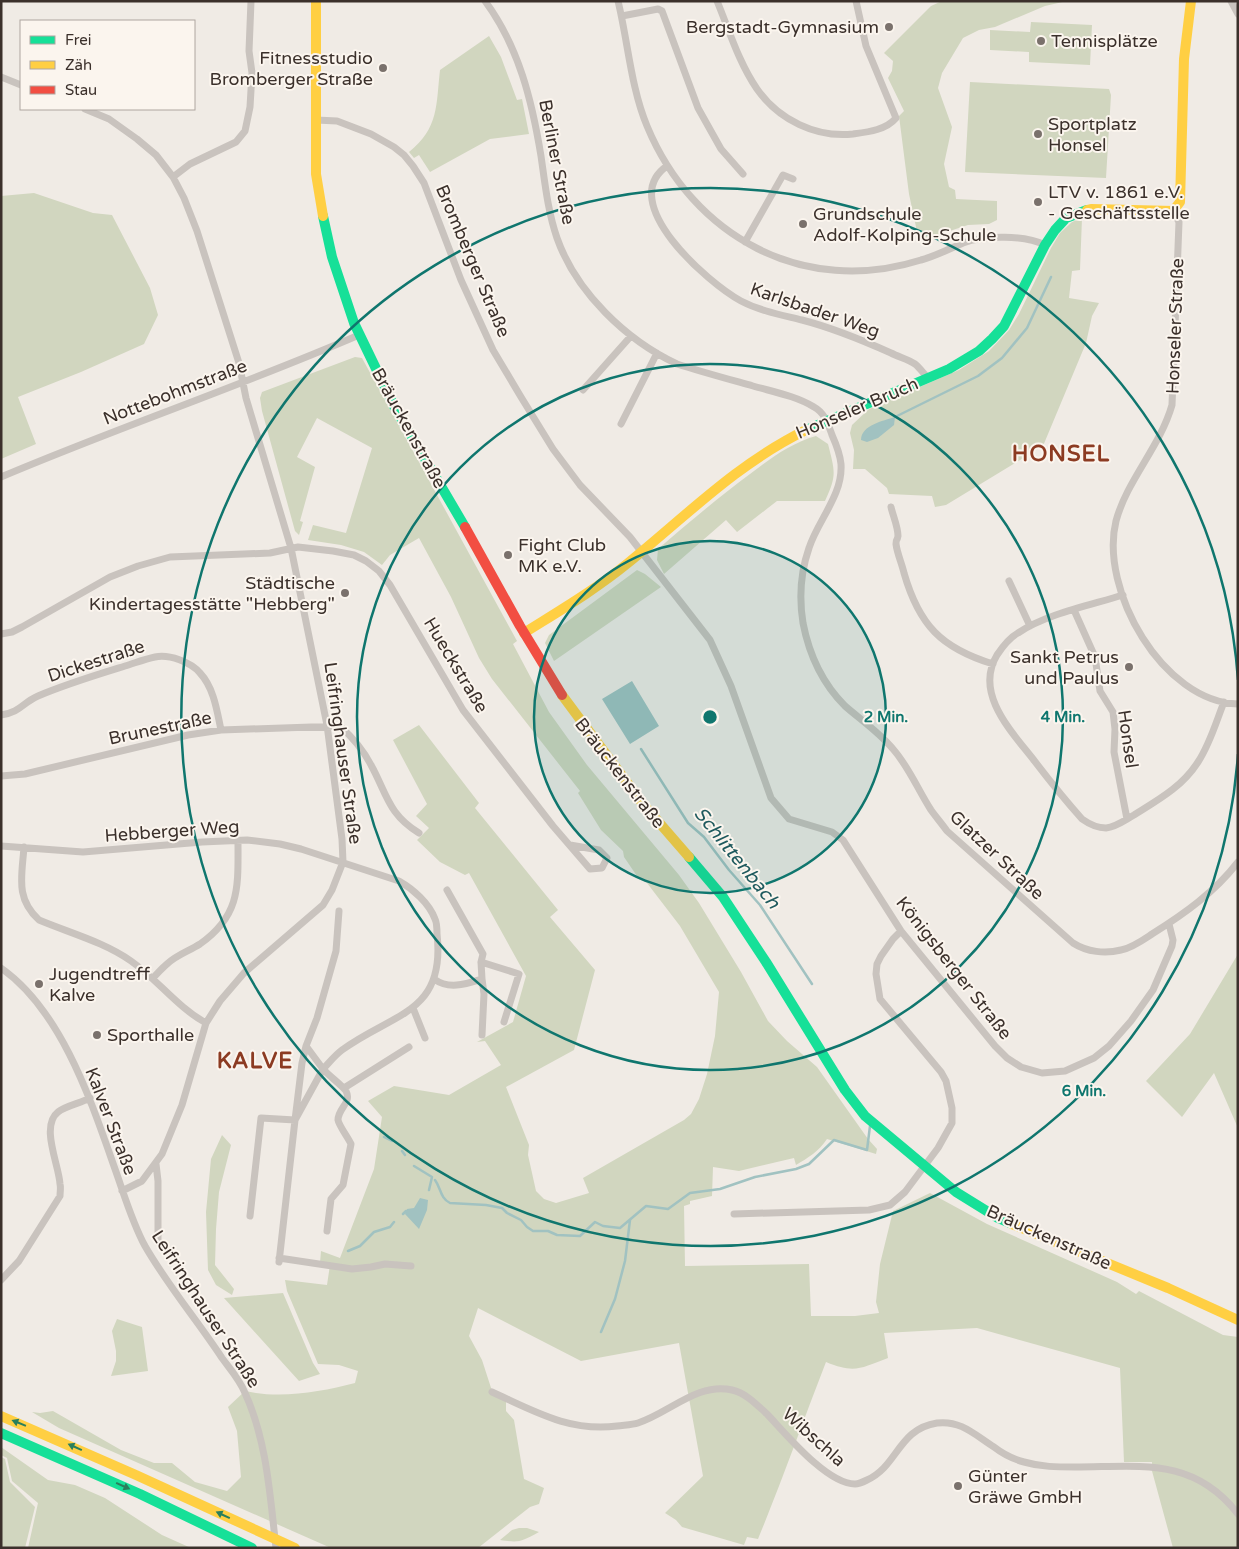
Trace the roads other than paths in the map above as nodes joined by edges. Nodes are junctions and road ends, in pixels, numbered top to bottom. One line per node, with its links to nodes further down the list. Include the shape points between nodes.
1 (251, 1): 17 (street, via 249,51 252,73 245,131 236,142 190,164)
2 (316, 1): 14 (main road, Bräuckenstraße)
3 (485, 1): 23 (street, Berliner Straße, via 508,39 530,99 550,212 558,239 577,278 607,314)
4 (618, 1): 10 (street)
5 (717, 1): 6 (street, via 752,80 769,102 786,117 812,130 841,135 880,128 896,118 866,46)
6 (856, 1)
7 (1191, 1): 19 (main road, via 1184,59 1180,202)
8 (1231, 1): 9 (street)
9 (1238, 14)
10 (622, 16): 15 (street, via 641,105 649,131); 16 (street, via 662,11 698,108 721,149)
11 (1, 77): 12 (street)
12 (20, 85)
13 (87, 110): 17 (street, Leifringhauser Straße, via 109,119 138,139)
14 (316, 120): 22 (main road, Bräuckenstraße, via 316,174 320,206 337,273); 33 (street, Bromberger Straße, via 337,122 371,134 399,151 413,166 424,183 479,319 521,397 580,485)
15 (667, 166): 20 (street, via 702,210); 25 (street, Karlsbader Weg, via 653,183 650,196 653,208 673,242 713,281 743,302 834,330 915,364)
16 (743, 174)
17 (173, 177): 26 (street, Leifringhauser Straße, via 211,271)
18 (793, 179): 20 (street, via 783,175)
19 (1173, 211): 21 (main road, Honseler Bruch, via 1085,210 1066,218); 35 (street, Honseler Straße, via 1180,222 1173,395 1169,414 1116,522 1113,554)
20 (745, 242): 21 (street, via 788,261 837,270 896,267 964,242 985,238 1028,239)
21 (1045, 245): 25 (main road, Honseler Bruch, via 1013,310 995,338 974,355)
22 (359, 335): 26 (street, Nottebohmstraße); 38 (main road, Bräuckenstraße, via 394,406)
23 (631, 336): 24 (street, Berliner Straße); 27 (street)
24 (657, 353): 28 (street, Berliner Straße, via 677,364 793,398 815,407); 29 (street)
25 (928, 378): 28 (main road, Honseler Bruch)
26 (243, 382): 30 (street, Nottebohmstraße); 32 (street, Leifringhauser Straße)
27 (583, 390)
28 (826, 420): 33 (main road, Honseler Bruch, via 789,438 741,469); 57 (street, Glatzer Straße, via 840,458 840,478 809,548 802,578 801,606 817,668 826,682 846,706 894,749 931,811 947,831 1073,943 1100,952 1124,950)
29 (621, 424)
30 (1, 477)
31 (891, 507): 40 (street, via 898,536 896,543 909,589 920,613 950,646 972,658)
32 (291, 548): 39 (street, Hueckstraße, via 270,553 170,557 138,566 110,577 17,630); 44 (street, Leifringhauser Straße); 50 (street, Hueckstraße, via 354,555 379,570 463,710)
33 (642, 552): 38 (main road, Honseler Bruch, via 591,591); 58 (street, Königsberger Straße, via 710,640 732,686 770,798 789,819 832,832 843,840)
34 (1009, 581): 37 (street)
35 (1123, 596): 36 (street); 41 (street, Honseler Straße, via 1140,633 1158,659 1188,687)
36 (1074, 610): 37 (street); 47 (street, Honsel, via 1094,657 1100,692 1113,712 1114,752)
37 (1030, 626): 40 (street, via 1008,641)
38 (524, 633): 76 (main road, Bräuckenstraße, via 567,704 611,764 724,897 845,1090 865,1116)
39 (1, 634)
40 (993, 664): 47 (street, via 991,690 999,713 1070,806 1085,821 1098,827 1113,827)
41 (1224, 702): 42 (street, Honseler Straße); 47 (street, via 1206,750 1190,774 1167,795)
42 (1238, 704)
43 (1, 715): 45 (street, Dickestraße, via 19,710 30,700 66,685 156,656 173,658 199,671 210,688)
44 (327, 725): 45 (street, Brunestraße); 48 (street, via 340,726 350,735 370,763 392,810); 53 (street, Leifringhauser Straße)
45 (221, 730): 46 (street, Brunestraße, via 25,774)
46 (1, 776)
47 (1127, 819)
48 (419, 833)
49 (238, 841): 52 (street, Hebberger Weg, via 83,852); 53 (street, Hebberger Weg, via 280,844); 61 (street, via 236,895 224,921 212,935 168,963)
50 (570, 845): 50 (street, Hueckstraße, via 590,869 602,868 605,864 606,858 599,850)
51 (1, 846): 52 (street, Hebberger Weg)
52 (24, 847): 61 (street, via 21,886 24,901 32,913 39,920 114,951)
53 (343, 862): 62 (street, Hebberger Weg, via 399,880 427,906 435,920 438,938 439,954); 66 (street, Leifringhauser Straße, via 323,905 244,973)
54 (1238, 862): 57 (street, Glatzer Straße, via 1213,890)
55 (447, 890): 59 (street, via 483,954)
56 (339, 911): 69 (street, via 336,951)
57 (1169, 924): 58 (street, Königsberger Straße, via 1173,940 1153,990 1119,1035 1094,1058 1065,1071 1042,1072 1021,1067 1007,1058)
58 (901, 931): 76 (street, via 877,964 880,999 938,1068 946,1081 952,1108 952,1123)
59 (481, 962): 63 (street); 65 (street, via 519,974)
60 (1, 968): 73 (street, Kalver Straße, via 41,1007)
61 (153, 978): 66 (street, via 187,1012)
62 (434, 979): 63 (street, via 453,986); 64 (street, Hebberger Weg, via 425,997)
63 (482, 979): 67 (street)
64 (413, 1008): 68 (street); 71 (street, Hebberger Weg, via 349,1045)
65 (504, 1022)
66 (206, 1023): 75 (street, Leifringhauser Straße, via 182,1104)
67 (482, 1035)
68 (425, 1038)
69 (306, 1046): 71 (street); 74 (street)
70 (410, 1047): 72 (street)
71 (323, 1069): 72 (street); 74 (street, Hebberger Weg)
72 (344, 1088): 80 (street, via 348,1100 339,1112 338,1122 351,1144 343,1185 331,1199)
73 (90, 1098): 77 (street, Kalver Straße); 83 (street, via 55,1114 50,1126 60,1196 19,1261)
74 (295, 1120): 79 (street, via 261,1118); 82 (street, via 279,1260 352,1269 386,1264)
75 (156, 1164): 77 (street, Leifringhauser Straße, via 142,1181); 81 (street, Leifringhauser Straße)
76 (925, 1168): 78 (street, via 896,1201 883,1207); 84 (main road, Bräuckenstraße, via 998,1218)
77 (122, 1191): 89 (street, Leifringhauser Straße, via 144,1244 162,1274 245,1392 262,1444)
78 (734, 1214)
79 (250, 1216)
80 (327, 1231)
81 (158, 1242)
82 (410, 1266)
83 (1, 1280)
84 (1238, 1320)
85 (492, 1392): 88 (street, Wibschla, via 548,1418 589,1428 637,1423 704,1391 723,1388 736,1391 756,1404 829,1475 856,1485 883,1470 913,1432 937,1423 950,1423 968,1428 1016,1460 1040,1466 1172,1469 1206,1483)
86 (1, 1416): 89 (main road, one-way to 86, via 267,1535)
87 (1, 1433): 90 (main road, one-way to 90)
88 (1238, 1514)
89 (280, 1545): 91 (main road)
90 (252, 1548)
91 (295, 1548)

